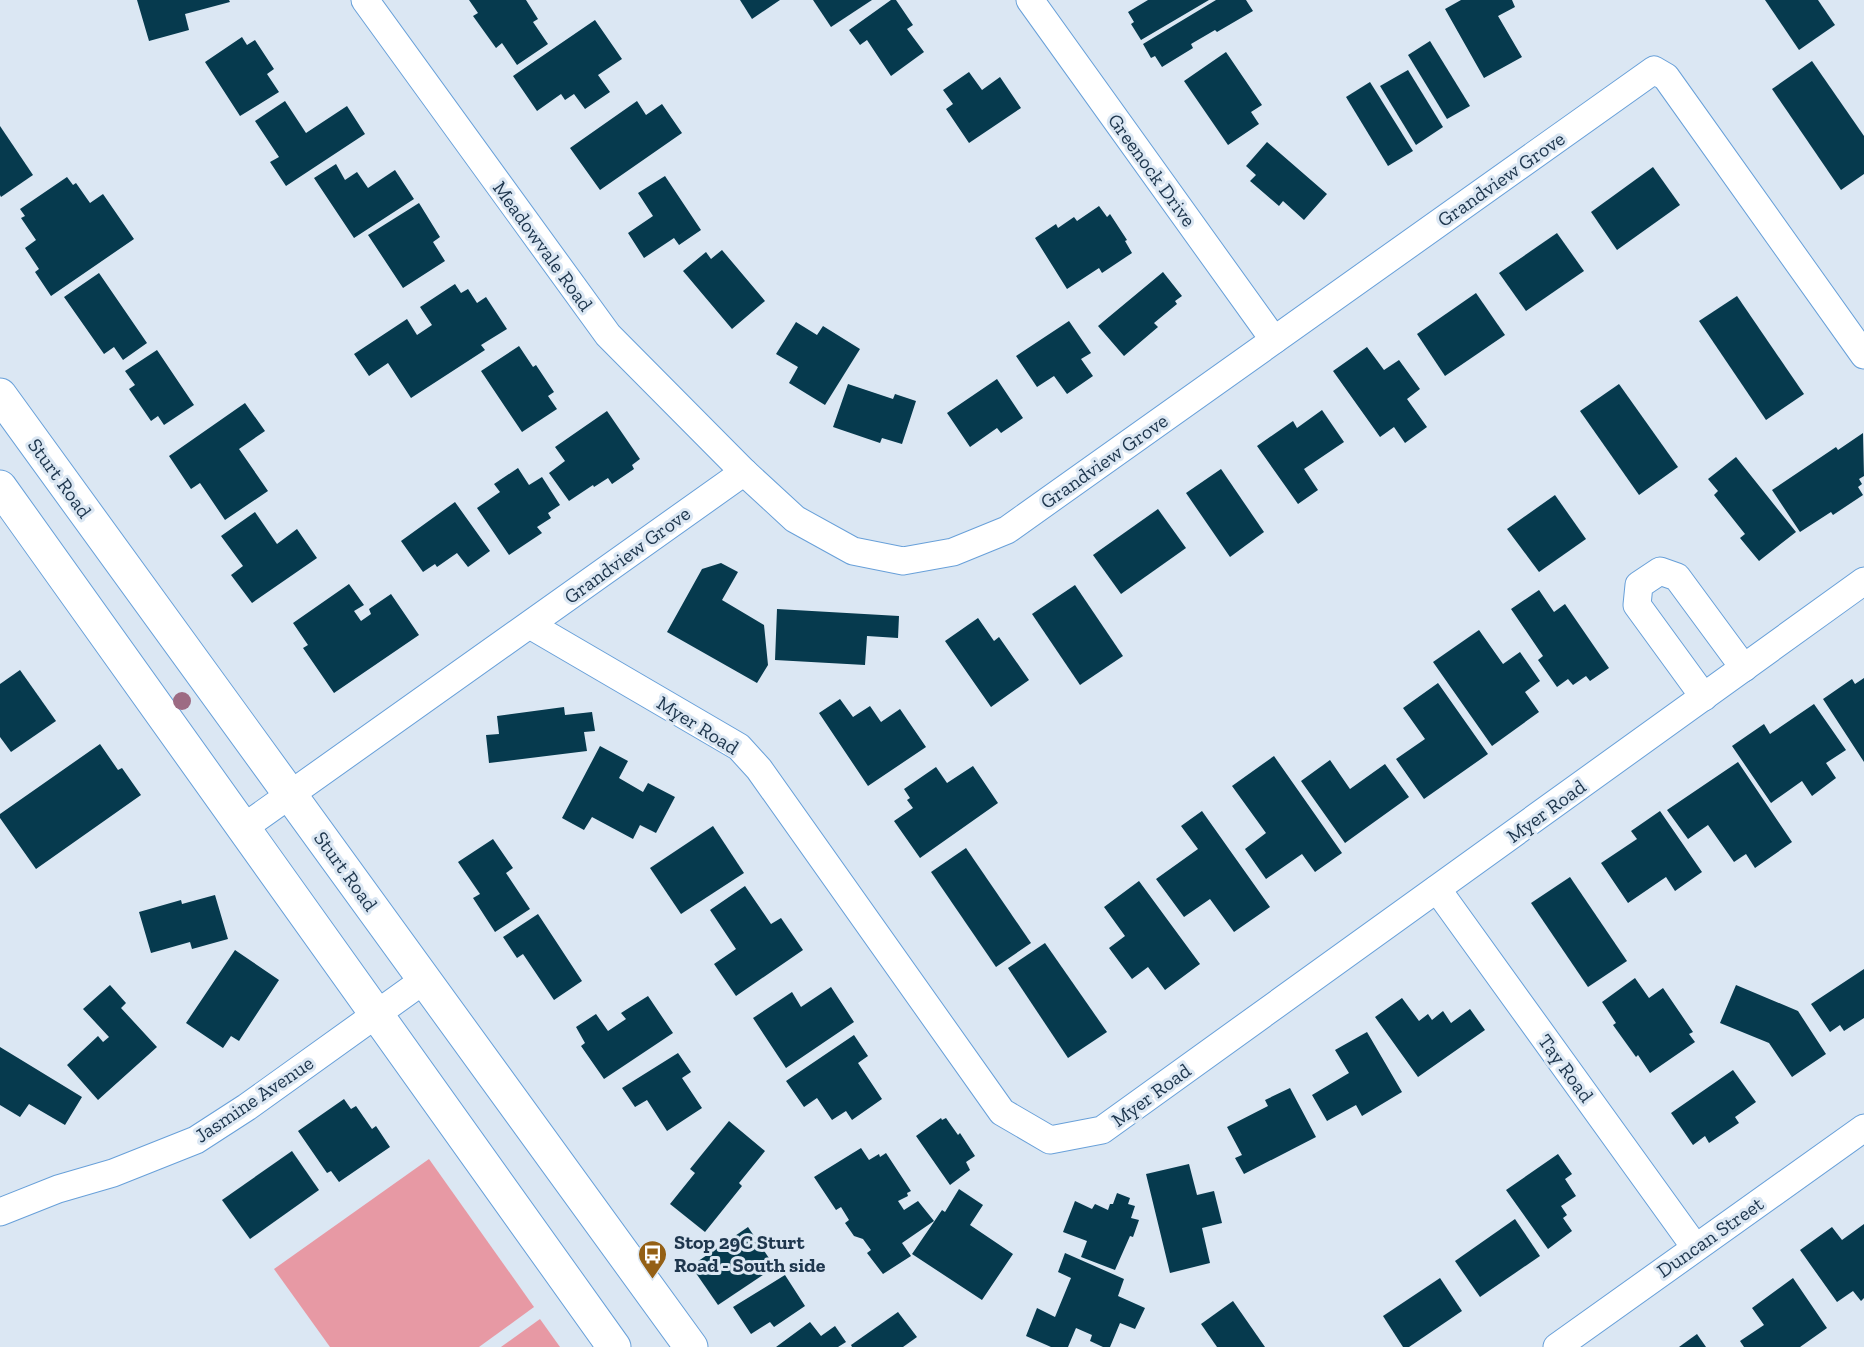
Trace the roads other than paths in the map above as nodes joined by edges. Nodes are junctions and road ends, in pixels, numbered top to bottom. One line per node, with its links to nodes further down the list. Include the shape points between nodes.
1 (365, 0): 6 (street, Meadowvale Road, via 608,335)
2 (1030, 0): 3 (street, Greenock Drive)
3 (1274, 340): 4 (street, Grandview Grove, via 1654,70 1666,77); 6 (street, Grandview Grove, via 1007,530 953,552 903,561 853,551 795,519)
4 (1864, 355)
5 (0, 395): 12 (main road, Sturt Road)
6 (744, 472): 9 (street, Grandview Grove)
7 (0, 487): 13 (main road)
8 (1864, 581): 10 (street, Myer Road)
9 (530, 625): 12 (street, Grandview Grove); 14 (street, Myer Road, via 739,747 759,769 1002,1112 1050,1140 1102,1130)
10 (1744, 668): 11 (street, Myer Road); 11 (street, via 1677,577 1660,571 1639,585 1637,605)
11 (1704, 697): 14 (street, Myer Road)
12 (291, 794): 13 (street, Grandview Grove); 15 (main road, Sturt Road)
13 (243, 828): 16 (main road)
14 (1437, 889): 19 (street, Tay Road)
15 (424, 980): 16 (street, Jasmine Avenue); 21 (main road, Sturt Road)
16 (376, 1013): 18 (street, Jasmine Avenue, via 196,1140); 20 (main road)
17 (1864, 1128): 19 (street, Duncan Street)
18 (0, 1212)
19 (1695, 1247): 22 (street, Duncan Street)
20 (615, 1347)
21 (692, 1347)
22 (1557, 1347)

